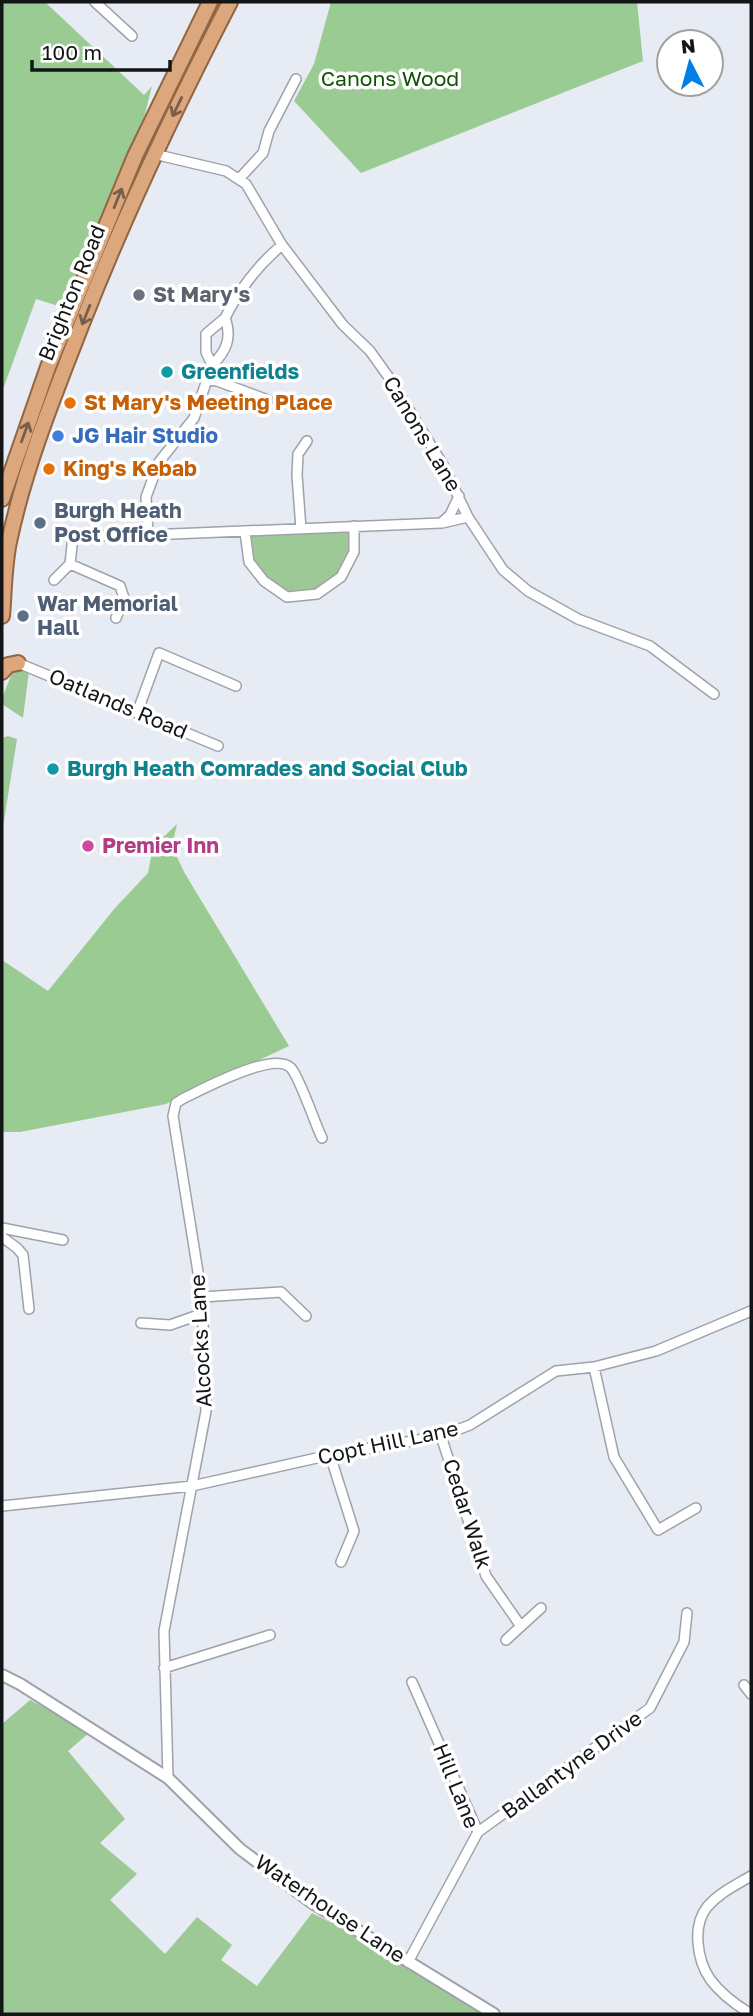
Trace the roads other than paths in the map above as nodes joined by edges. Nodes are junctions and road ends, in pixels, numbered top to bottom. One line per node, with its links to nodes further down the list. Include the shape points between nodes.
1 (211, 2): 6 (highway, Brighton Road)
2 (230, 2): 7 (highway, Brighton Road, one-way to 7)
3 (101, 4): 4 (street)
4 (132, 36)
5 (296, 79): 8 (street, via 263,153)
6 (140, 148): 7 (highway); 16 (highway, Brighton Road, one-way to 6, via 48,368)
7 (154, 154): 8 (street, via 226,171); 23 (highway, Brighton Road, one-way to 23, via 62,374)
8 (239, 179): 9 (street, Canons Lane)
9 (282, 245): 10 (street, via 261,262); 15 (street, Canons Lane, via 343,325 370,351)
10 (225, 318): 11 (street, via 230,332 227,345); 11 (street, via 206,334)
11 (212, 365): 12 (street)
12 (207, 380): 13 (street); 22 (street, via 194,418 159,462 146,497)
13 (268, 400)
14 (307, 441): 20 (street, via 298,454 296,475)
15 (459, 496): 17 (street, Canons Lane); 18 (street)
16 (2, 499)
17 (468, 517): 18 (street); 32 (street, Canons Lane, via 503,569 528,591 578,619 650,646)
18 (441, 523): 19 (street)
19 (354, 526): 20 (street); 21 (street, via 354,552 341,577 317,594 286,597 264,582 249,562)
20 (302, 528): 21 (street)
21 (245, 532): 22 (street)
22 (148, 536): 24 (street, via 73,536)
23 (5, 552): 26 (highway, Brighton Road)
24 (70, 564): 25 (street); 27 (street, via 120,586 124,598)
25 (54, 580)
26 (2, 616)
27 (116, 618)
28 (2, 656): 29 (highway)
29 (18, 663): 30 (highway); 33 (street, Oatlands Road)
30 (2, 672)
31 (236, 685): 33 (street, via 159,653)
32 (714, 694)
33 (137, 713): 34 (street, Oatlands Road)
34 (218, 746)
35 (322, 1138): 39 (street, Alcocks Lane, via 286,1064 257,1066 176,1104 173,1116)
36 (2, 1228): 38 (street)
37 (2, 1237): 40 (street, via 23,1255)
38 (63, 1240)
39 (202, 1297): 42 (street, Alcocks Lane); 43 (street, via 281,1292)
40 (29, 1308)
41 (751, 1311): 45 (street, Copt Hill Lane, via 656,1351)
42 (204, 1313): 44 (street, via 170,1325); 48 (street, Alcocks Lane, via 206,1411)
43 (306, 1317)
44 (141, 1323)
45 (594, 1367): 46 (street, Copt Hill Lane, via 556,1371 470,1425); 50 (street, via 614,1457 658,1530)
46 (441, 1436): 47 (street, Copt Hill Lane); 54 (street, Cedar Walk, via 486,1576)
47 (330, 1455): 48 (street, Copt Hill Lane); 51 (street, via 354,1531)
48 (192, 1486): 49 (street, Copt Hill Lane); 57 (street, Alcocks Lane, via 164,1631)
49 (2, 1506)
50 (696, 1508)
51 (341, 1562)
52 (541, 1608): 54 (street)
53 (687, 1613): 63 (street, Ballantyne Drive, via 684,1642 650,1708)
54 (520, 1625): 56 (street)
55 (270, 1635): 57 (street)
56 (506, 1640)
57 (164, 1668): 62 (street, Alcocks Lane)
58 (2, 1675): 62 (street, Waterhouse Lane)
59 (412, 1682): 63 (street, Hill Lane)
60 (744, 1685): 61 (street)
61 (751, 1694)
62 (169, 1778): 65 (street, Waterhouse Lane, via 240,1849 311,1902)
63 (478, 1832): 65 (street, Hill Lane)
64 (751, 1876): 67 (street, via 706,1908 698,1930 700,1955 709,1978)
65 (408, 1962): 66 (street, Waterhouse Lane)
66 (494, 2014)
67 (751, 2014)

